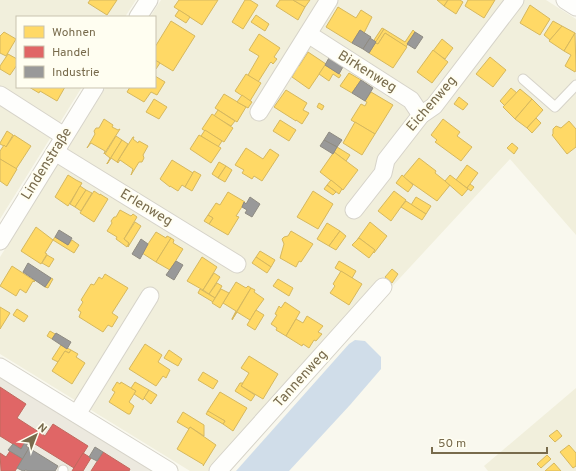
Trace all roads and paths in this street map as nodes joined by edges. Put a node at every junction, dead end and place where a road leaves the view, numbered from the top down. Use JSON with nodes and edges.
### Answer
{"nodes":[{"id":1,"x":149,"y":0,"type":"edge"},
{"id":2,"x":329,"y":0,"type":"edge"},
{"id":3,"x":515,"y":0,"type":"edge"},
{"id":4,"x":565,"y":0,"type":"edge"},
{"id":5,"x":576,"y":7,"type":"edge"},
{"id":6,"x":139,"y":16,"type":"edge"},
{"id":7,"x":308,"y":34,"type":"junction"},
{"id":8,"x":523,"y":79,"type":"dead end"},
{"id":9,"x":576,"y":85,"type":"edge"},
{"id":10,"x":94,"y":88,"type":"edge"},
{"id":11,"x":0,"y":96,"type":"edge"},
{"id":12,"x":259,"y":112,"type":"dead end"},
{"id":13,"x":421,"y":115,"type":"junction"},
{"id":14,"x":64,"y":136,"type":"junction"},
{"id":15,"x":55,"y":152,"type":"junction"},
{"id":16,"x":354,"y":210,"type":"dead end"},
{"id":17,"x":0,"y":241,"type":"edge"},
{"id":18,"x":237,"y":264,"type":"dead end"},
{"id":19,"x":383,"y":287,"type":"dead end"},
{"id":20,"x":150,"y":296,"type":"dead end"},
{"id":21,"x":0,"y":367,"type":"edge"},
{"id":22,"x":77,"y":414,"type":"junction"},
{"id":23,"x":169,"y":471,"type":"edge"},
{"id":24,"x":218,"y":471,"type":"edge"}],
"edges":[{"from":1,"to":6,"type":"street"},
{"from":2,"to":7,"type":"street"},
{"from":3,"to":13,"type":"street","name":"Eichenweg"},
{"from":4,"to":5,"type":"street"},
{"from":7,"to":12,"type":"street"},
{"from":7,"to":13,"type":"street","name":"Birkenweg"},
{"from":8,"to":9,"type":"lane"},
{"from":10,"to":14,"type":"street","name":"Lindenstraße"},
{"from":11,"to":14,"type":"street"},
{"from":13,"to":16,"type":"street","name":"Eichenweg"},
{"from":14,"to":15,"type":"street","name":"Lindenstraße"},
{"from":15,"to":17,"type":"street","name":"Lindenstraße"},
{"from":15,"to":18,"type":"street","name":"Erlenweg"},
{"from":19,"to":24,"type":"street","name":"Tannenweg"},
{"from":20,"to":22,"type":"street"},
{"from":21,"to":22,"type":"street"},
{"from":22,"to":23,"type":"street"}]}
